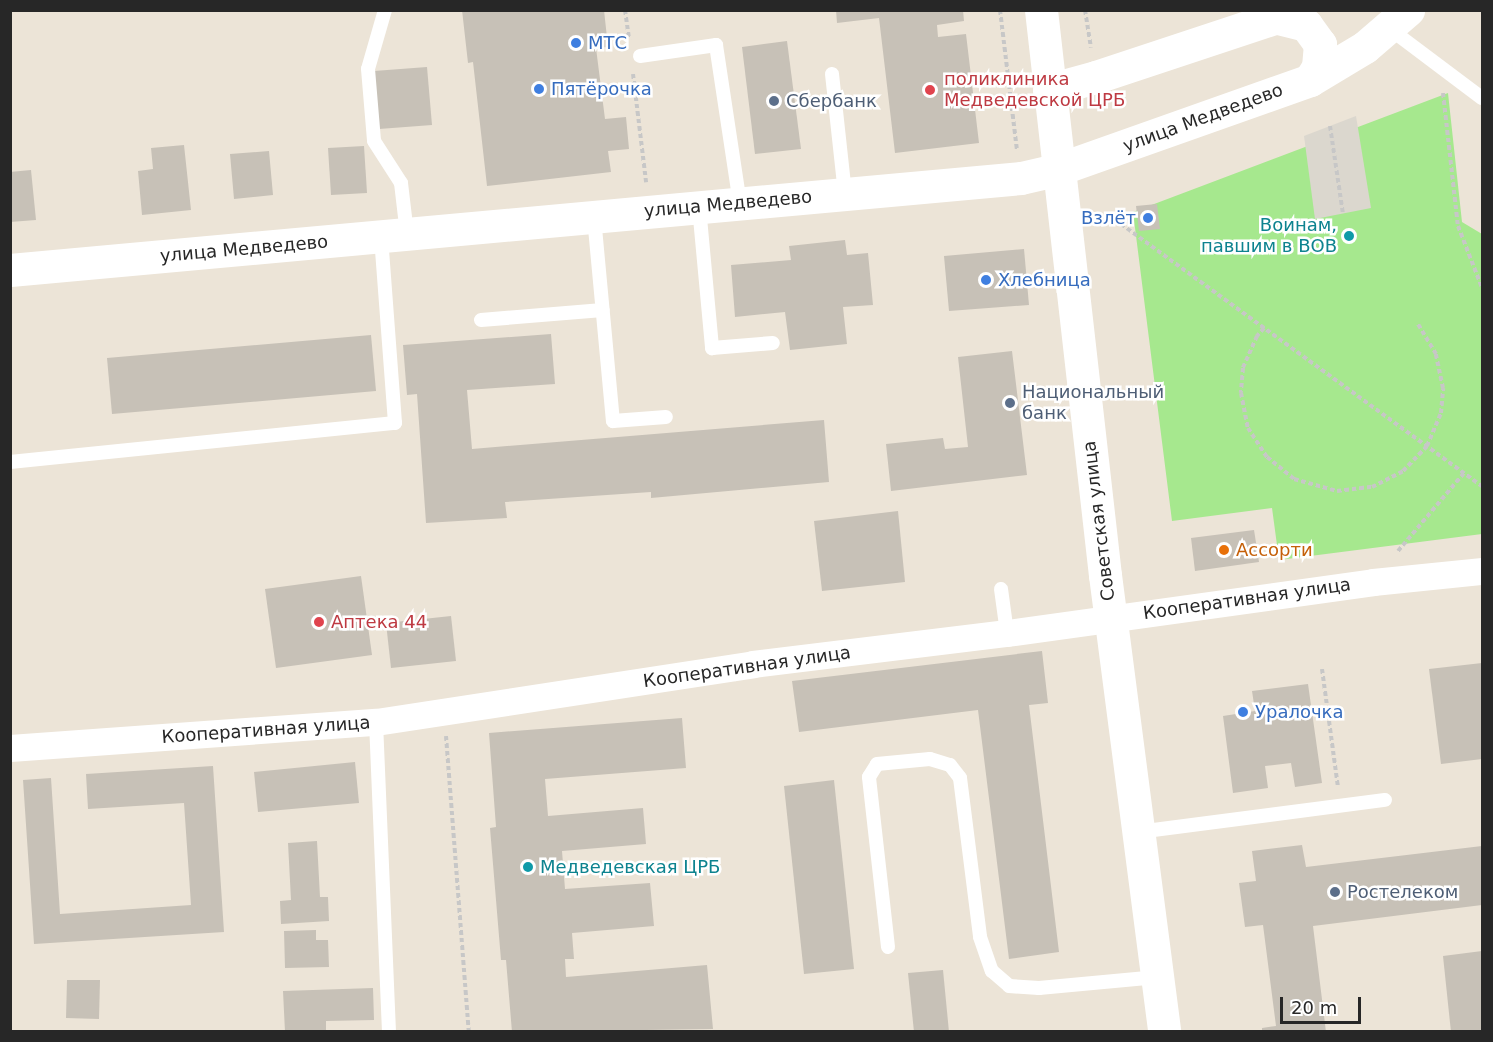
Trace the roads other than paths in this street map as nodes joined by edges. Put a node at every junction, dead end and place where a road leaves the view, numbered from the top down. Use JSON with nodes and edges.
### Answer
{"nodes":[{"id":1,"x":386,"y":10,"type":"edge"},
{"id":2,"x":1041,"y":10,"type":"edge"},
{"id":3,"x":1288,"y":14,"type":"edge"},
{"id":4,"x":1399,"y":20,"type":"edge"},
{"id":5,"x":635,"y":51,"type":"road end"},
{"id":6,"x":832,"y":74,"type":"dead end"},
{"id":7,"x":1310,"y":80,"type":"junction"},
{"id":8,"x":1049,"y":90,"type":"junction"},
{"id":9,"x":1482,"y":98,"type":"edge"},
{"id":10,"x":1059,"y":169,"type":"junction"},
{"id":11,"x":845,"y":194,"type":"junction"},
{"id":12,"x":740,"y":204,"type":"junction"},
{"id":13,"x":699,"y":207,"type":"junction"},
{"id":14,"x":594,"y":217,"type":"junction"},
{"id":15,"x":394,"y":235,"type":"junction"},
{"id":16,"x":10,"y":270,"type":"edge"},
{"id":17,"x":603,"y":310,"type":"junction"},
{"id":18,"x":481,"y":320,"type":"dead end"},
{"id":19,"x":773,"y":343,"type":"dead end"},
{"id":20,"x":666,"y":417,"type":"dead end"},
{"id":21,"x":10,"y":462,"type":"edge"},
{"id":22,"x":1482,"y":571,"type":"edge"},
{"id":23,"x":1001,"y":590,"type":"dead end"},
{"id":24,"x":1110,"y":618,"type":"junction"},
{"id":25,"x":1007,"y":633,"type":"junction"},
{"id":26,"x":376,"y":722,"type":"junction"},
{"id":27,"x":10,"y":748,"type":"edge"},
{"id":28,"x":1384,"y":800,"type":"dead end"},
{"id":29,"x":1138,"y":832,"type":"junction"},
{"id":30,"x":888,"y":947,"type":"dead end"},
{"id":31,"x":1157,"y":977,"type":"junction"},
{"id":32,"x":389,"y":1032,"type":"edge"},
{"id":33,"x":1164,"y":1032,"type":"edge"}],
"edges":[{"from":1,"to":15,"type":"lane"},
{"from":2,"to":8,"type":"street","name":"Советская улица"},
{"from":3,"to":7,"type":"street"},
{"from":3,"to":8,"type":"street"},
{"from":4,"to":7,"type":"street","name":"улица Медведево"},
{"from":4,"to":9,"type":"lane"},
{"from":5,"to":12,"type":"lane"},
{"from":6,"to":11,"type":"lane"},
{"from":7,"to":10,"type":"street","name":"улица Медведево"},
{"from":8,"to":10,"type":"street","name":"Советская улица"},
{"from":10,"to":11,"type":"street","name":"улица Медведево"},
{"from":10,"to":24,"type":"street","name":"Советская улица"},
{"from":11,"to":12,"type":"street","name":"улица Медведево"},
{"from":12,"to":13,"type":"street","name":"улица Медведево"},
{"from":13,"to":14,"type":"street","name":"улица Медведево"},
{"from":13,"to":19,"type":"lane"},
{"from":14,"to":15,"type":"street","name":"улица Медведево"},
{"from":14,"to":17,"type":"lane"},
{"from":15,"to":16,"type":"street","name":"улица Медведево"},
{"from":15,"to":21,"type":"lane"},
{"from":17,"to":18,"type":"lane"},
{"from":17,"to":20,"type":"lane"},
{"from":22,"to":24,"type":"street","name":"Кооперативная улица"},
{"from":23,"to":25,"type":"lane"},
{"from":24,"to":25,"type":"street","name":"Кооперативная улица"},
{"from":24,"to":29,"type":"street","name":"Советская улица"},
{"from":25,"to":26,"type":"street","name":"Кооперативная улица"},
{"from":26,"to":27,"type":"street","name":"Кооперативная улица"},
{"from":26,"to":32,"type":"lane"},
{"from":28,"to":29,"type":"lane"},
{"from":29,"to":31,"type":"street","name":"Советская улица"},
{"from":30,"to":31,"type":"lane"},
{"from":31,"to":33,"type":"street","name":"Советская улица"}]}
